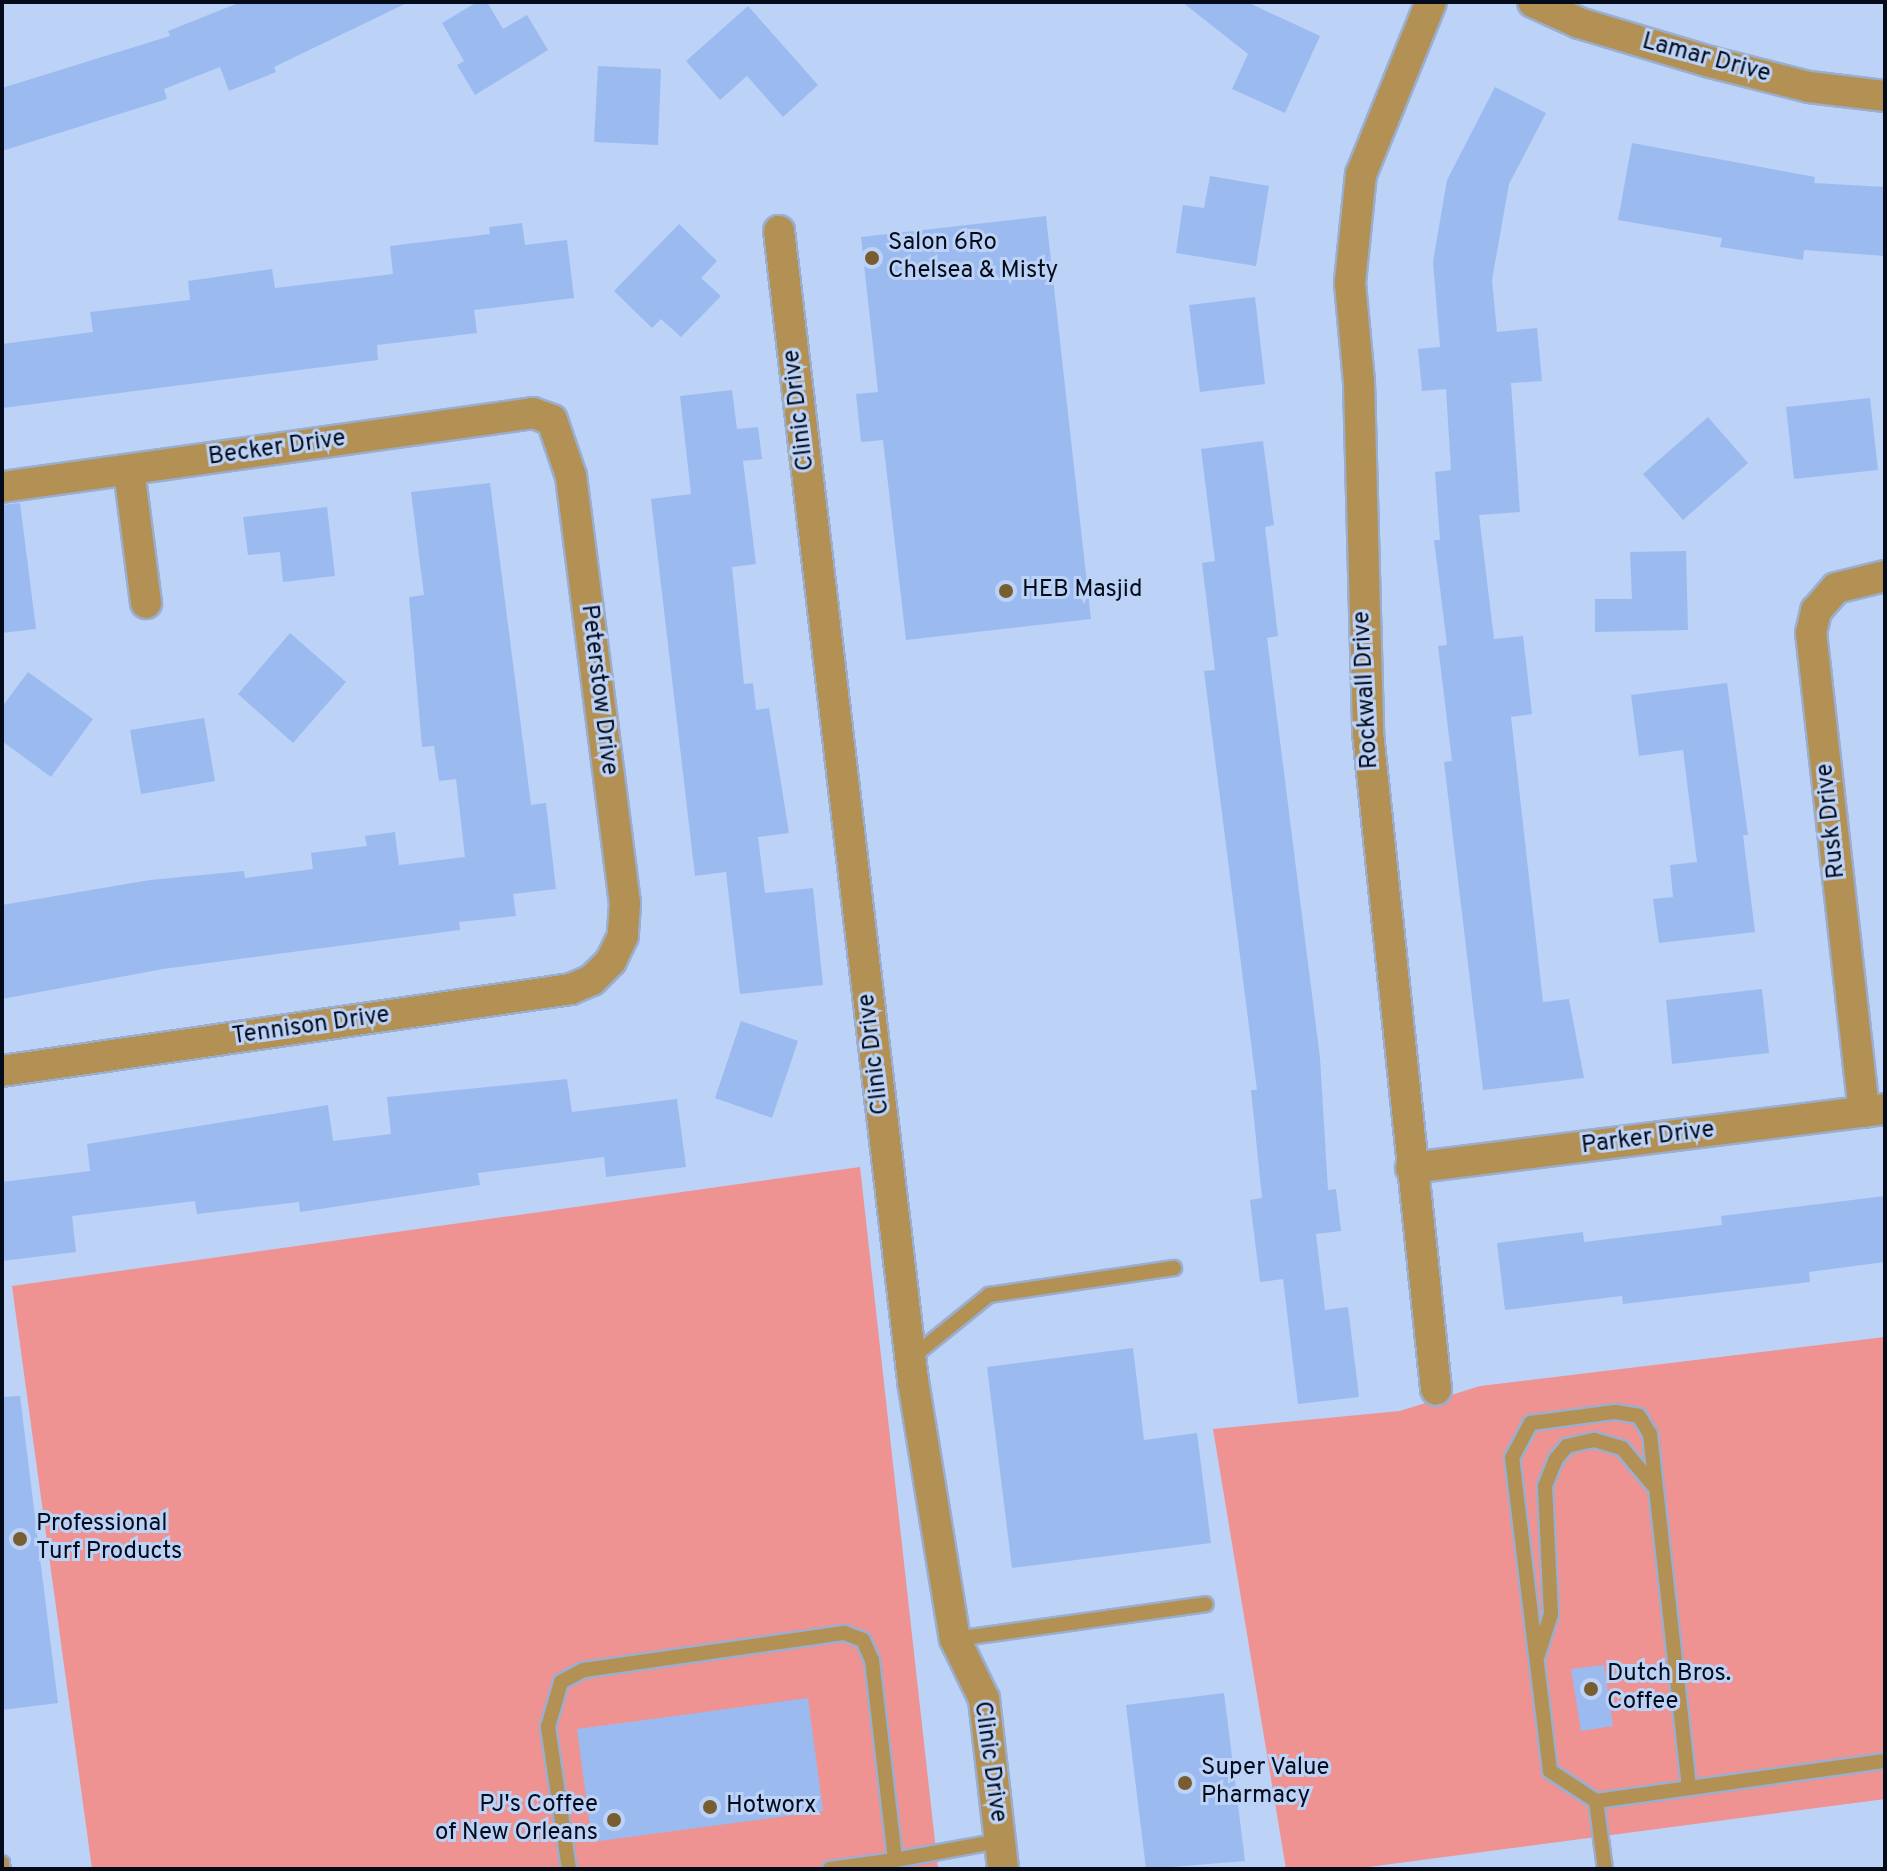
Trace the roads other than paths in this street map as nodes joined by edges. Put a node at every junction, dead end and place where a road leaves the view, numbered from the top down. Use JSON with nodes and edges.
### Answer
{"nodes":[{"id":1,"x":1431,"y":2,"type":"edge"},
{"id":2,"x":1533,"y":2,"type":"edge"},
{"id":3,"x":1885,"y":96,"type":"edge"},
{"id":4,"x":779,"y":231,"type":"dead end"},
{"id":5,"x":552,"y":420,"type":"joint"},
{"id":6,"x":129,"y":470,"type":"junction"},
{"id":7,"x":2,"y":487,"type":"edge"},
{"id":8,"x":1885,"y":576,"type":"edge"},
{"id":9,"x":146,"y":603,"type":"dead end"},
{"id":10,"x":611,"y":961,"type":"joint"},
{"id":11,"x":2,"y":1071,"type":"edge"},
{"id":12,"x":1875,"y":1111,"type":"edge"},
{"id":13,"x":1411,"y":1168,"type":"junction"},
{"id":14,"x":1174,"y":1268,"type":"dead end"},
{"id":15,"x":910,"y":1359,"type":"junction"},
{"id":16,"x":1436,"y":1389,"type":"dead end"},
{"id":17,"x":1653,"y":1486,"type":"junction"},
{"id":18,"x":1206,"y":1604,"type":"dead end"},
{"id":19,"x":955,"y":1639,"type":"junction"},
{"id":20,"x":1536,"y":1660,"type":"junction"},
{"id":21,"x":1885,"y":1761,"type":"edge"},
{"id":22,"x":1689,"y":1788,"type":"junction"},
{"id":23,"x":1596,"y":1801,"type":"junction"},
{"id":24,"x":1002,"y":1855,"type":"edge"},
{"id":25,"x":895,"y":1860,"type":"junction"},
{"id":26,"x":569,"y":1869,"type":"edge"},
{"id":27,"x":830,"y":1869,"type":"edge"},
{"id":28,"x":1605,"y":1869,"type":"edge"}],
"edges":[{"from":1,"to":13,"type":"street","name":"Rockwall Drive"},
{"from":2,"to":3,"type":"street","name":"Lamar Drive"},
{"from":4,"to":15,"type":"street","name":"Clinic Drive"},
{"from":5,"to":6,"type":"street","name":"Becker Drive"},
{"from":5,"to":10,"type":"street","name":"Peterstow Drive"},
{"from":6,"to":7,"type":"street","name":"Becker Drive"},
{"from":6,"to":9,"type":"street"},
{"from":8,"to":12,"type":"street","name":"Rusk Drive"},
{"from":10,"to":11,"type":"street","name":"Tennison Drive"},
{"from":12,"to":13,"type":"street","name":"Parker Drive"},
{"from":13,"to":16,"type":"street","name":"Rockwall Drive"},
{"from":14,"to":15,"type":"lane"},
{"from":15,"to":19,"type":"street","name":"Clinic Drive"},
{"from":17,"to":20,"type":"lane"},
{"from":17,"to":20,"type":"lane"},
{"from":17,"to":22,"type":"lane"},
{"from":18,"to":19,"type":"lane"},
{"from":19,"to":24,"type":"street","name":"Clinic Drive"},
{"from":20,"to":23,"type":"lane"},
{"from":21,"to":22,"type":"lane"},
{"from":22,"to":23,"type":"lane"},
{"from":23,"to":28,"type":"lane"},
{"from":24,"to":25,"type":"lane"},
{"from":25,"to":26,"type":"lane"},
{"from":25,"to":27,"type":"lane"}]}
